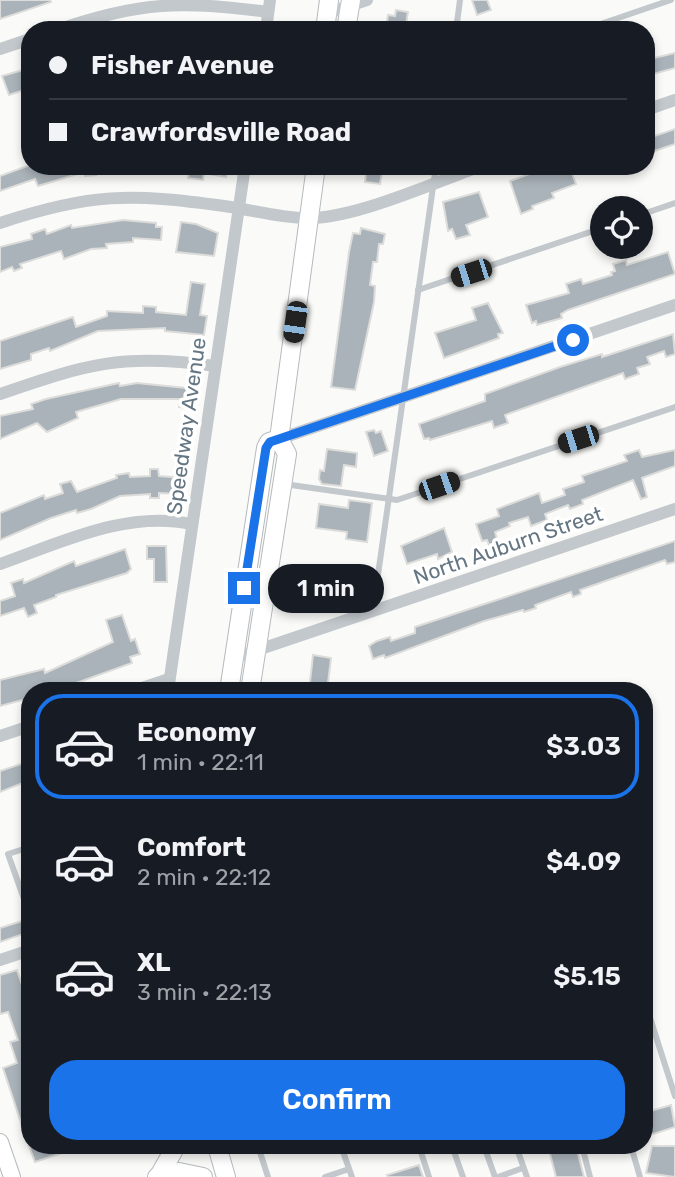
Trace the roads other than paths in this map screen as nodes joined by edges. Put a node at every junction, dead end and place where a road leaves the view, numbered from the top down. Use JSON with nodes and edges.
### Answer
{"nodes":[{"id":1,"x":460,"y":0,"type":"edge"},
{"id":2,"x":671,"y":0,"type":"edge"},
{"id":3,"x":356,"y":2,"type":"edge"},
{"id":4,"x":269,"y":6,"type":"edge"},
{"id":5,"x":327,"y":14,"type":"edge"},
{"id":6,"x":85,"y":21,"type":"edge"},
{"id":7,"x":349,"y":21,"type":"edge"},
{"id":8,"x":457,"y":21,"type":"edge"},
{"id":9,"x":609,"y":21,"type":"edge"},
{"id":10,"x":21,"y":42,"type":"edge"},
{"id":11,"x":0,"y":49,"type":"edge"},
{"id":12,"x":675,"y":100,"type":"edge"},
{"id":13,"x":655,"y":107,"type":"edge"},
{"id":14,"x":244,"y":175,"type":"edge"},
{"id":15,"x":315,"y":175,"type":"edge"},
{"id":16,"x":434,"y":175,"type":"edge"},
{"id":17,"x":456,"y":175,"type":"edge"},
{"id":18,"x":433,"y":183,"type":"junction"},
{"id":19,"x":675,"y":203,"type":"edge"},
{"id":20,"x":239,"y":208,"type":"junction"},
{"id":21,"x":653,"y":211,"type":"edge"},
{"id":22,"x":309,"y":218,"type":"junction"},
{"id":23,"x":0,"y":223,"type":"edge"},
{"id":24,"x":590,"y":232,"type":"edge"},
{"id":25,"x":418,"y":290,"type":"junction"},
{"id":26,"x":675,"y":305,"type":"edge"},
{"id":27,"x":215,"y":366,"type":"junction"},
{"id":28,"x":0,"y":394,"type":"edge"},
{"id":29,"x":403,"y":398,"type":"junction"},
{"id":30,"x":675,"y":407,"type":"edge"},
{"id":31,"x":279,"y":439,"type":"junction"},
{"id":32,"x":282,"y":484,"type":"junction"},
{"id":33,"x":389,"y":500,"type":"junction"},
{"id":34,"x":675,"y":509,"type":"edge"},
{"id":35,"x":191,"y":524,"type":"junction"},
{"id":36,"x":0,"y":564,"type":"edge"},
{"id":37,"x":373,"y":610,"type":"junction"},
{"id":38,"x":257,"y":650,"type":"junction"},
{"id":39,"x":234,"y":658,"type":"junction"},
{"id":40,"x":169,"y":682,"type":"edge"},
{"id":41,"x":230,"y":682,"type":"edge"},
{"id":42,"x":252,"y":682,"type":"edge"},
{"id":43,"x":21,"y":729,"type":"edge"},
{"id":44,"x":0,"y":736,"type":"edge"},
{"id":45,"x":21,"y":849,"type":"edge"},
{"id":46,"x":21,"y":891,"type":"edge"},
{"id":47,"x":21,"y":953,"type":"edge"},
{"id":48,"x":0,"y":960,"type":"edge"},
{"id":49,"x":653,"y":1027,"type":"edge"},
{"id":50,"x":675,"y":1096,"type":"edge"},
{"id":51,"x":0,"y":1143,"type":"edge"},
{"id":52,"x":171,"y":1154,"type":"edge"},
{"id":53,"x":219,"y":1154,"type":"edge"},
{"id":54,"x":261,"y":1154,"type":"edge"},
{"id":55,"x":344,"y":1154,"type":"edge"},
{"id":56,"x":422,"y":1154,"type":"edge"},
{"id":57,"x":455,"y":1154,"type":"edge"},
{"id":58,"x":487,"y":1154,"type":"edge"},
{"id":59,"x":519,"y":1154,"type":"edge"},
{"id":60,"x":584,"y":1154,"type":"edge"},
{"id":61,"x":633,"y":1154,"type":"edge"},
{"id":62,"x":349,"y":1168,"type":"junction"},
{"id":63,"x":523,"y":1168,"type":"junction"},
{"id":64,"x":7,"y":1171,"type":"edge"},
{"id":65,"x":158,"y":1177,"type":"edge"},
{"id":66,"x":203,"y":1177,"type":"edge"},
{"id":67,"x":226,"y":1177,"type":"edge"},
{"id":68,"x":268,"y":1177,"type":"edge"},
{"id":69,"x":325,"y":1177,"type":"edge"},
{"id":70,"x":352,"y":1177,"type":"edge"},
{"id":71,"x":429,"y":1177,"type":"edge"},
{"id":72,"x":463,"y":1177,"type":"edge"},
{"id":73,"x":497,"y":1177,"type":"edge"},
{"id":74,"x":527,"y":1177,"type":"edge"},
{"id":75,"x":590,"y":1177,"type":"edge"},
{"id":76,"x":640,"y":1177,"type":"edge"}],
"edges":[{"from":1,"to":8,"type":"lane"},
{"from":2,"to":9,"type":"lane"},
{"from":3,"to":5,"type":"street"},
{"from":3,"to":7,"type":"main road"},
{"from":4,"to":6,"type":"street"},
{"from":10,"to":11,"type":"street"},
{"from":12,"to":13,"type":"street"},
{"from":14,"to":20,"type":"street","name":"Speedway Avenue"},
{"from":15,"to":22,"type":"main road"},
{"from":16,"to":18,"type":"lane"},
{"from":17,"to":18,"type":"street"},
{"from":18,"to":22,"type":"street"},
{"from":18,"to":25,"type":"lane"},
{"from":19,"to":21,"type":"lane"},
{"from":20,"to":22,"type":"street"},
{"from":20,"to":23,"type":"street"},
{"from":20,"to":27,"type":"street","name":"Speedway Avenue"},
{"from":22,"to":31,"type":"main road"},
{"from":24,"to":25,"type":"lane"},
{"from":25,"to":29,"type":"lane"},
{"from":26,"to":29,"type":"street"},
{"from":27,"to":28,"type":"street"},
{"from":27,"to":35,"type":"street","name":"Speedway Avenue"},
{"from":29,"to":31,"type":"street"},
{"from":29,"to":33,"type":"lane"},
{"from":30,"to":33,"type":"lane"},
{"from":31,"to":32,"type":"main road"},
{"from":31,"to":39,"type":"main road"},
{"from":32,"to":33,"type":"lane"},
{"from":32,"to":38,"type":"main road"},
{"from":33,"to":37,"type":"lane"},
{"from":34,"to":37,"type":"street","name":"North Auburn Street"},
{"from":35,"to":36,"type":"street"},
{"from":35,"to":40,"type":"street","name":"Speedway Avenue"},
{"from":37,"to":38,"type":"street","name":"North Auburn Street"},
{"from":38,"to":39,"type":"street","name":"North Auburn Street"},
{"from":38,"to":42,"type":"main road"},
{"from":39,"to":41,"type":"main road"},
{"from":43,"to":44,"type":"street"},
{"from":45,"to":46,"type":"lane"},
{"from":47,"to":48,"type":"street"},
{"from":49,"to":50,"type":"lane"},
{"from":51,"to":64,"type":"street"},
{"from":52,"to":65,"type":"main road"},
{"from":53,"to":67,"type":"main road"},
{"from":54,"to":68,"type":"lane"},
{"from":55,"to":62,"type":"lane"},
{"from":56,"to":71,"type":"lane"},
{"from":57,"to":72,"type":"lane"},
{"from":58,"to":73,"type":"lane"},
{"from":59,"to":63,"type":"lane"},
{"from":60,"to":75,"type":"lane"},
{"from":61,"to":76,"type":"lane"},
{"from":62,"to":69,"type":"lane"},
{"from":62,"to":70,"type":"lane"},
{"from":63,"to":73,"type":"lane"},
{"from":63,"to":74,"type":"lane"},
{"from":65,"to":66,"type":"main road"}]}
